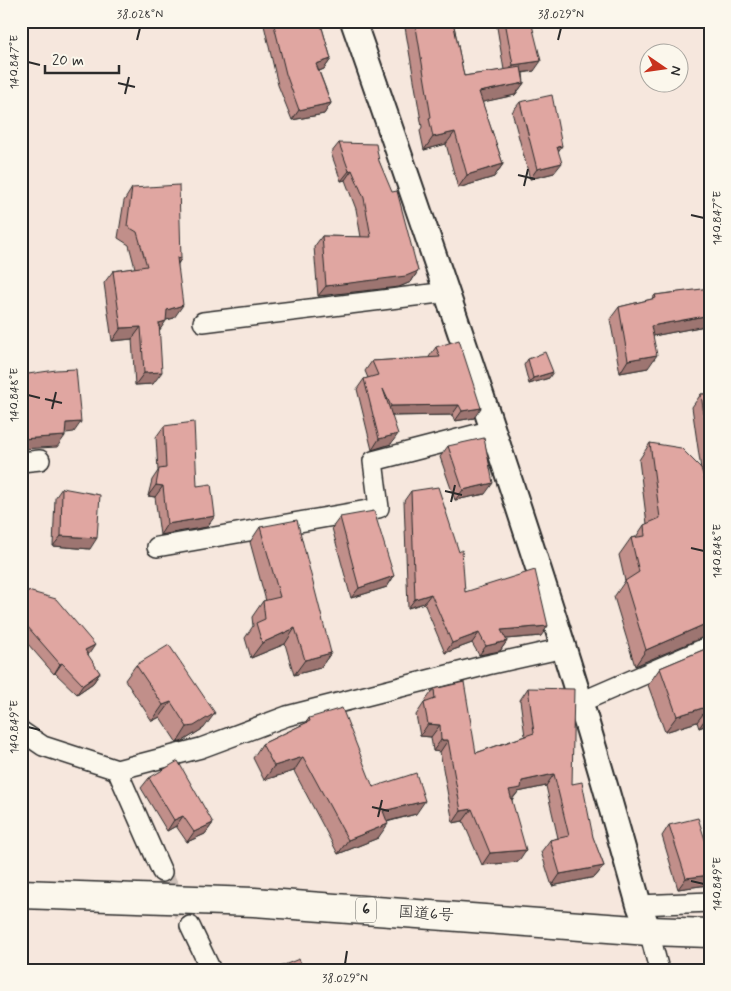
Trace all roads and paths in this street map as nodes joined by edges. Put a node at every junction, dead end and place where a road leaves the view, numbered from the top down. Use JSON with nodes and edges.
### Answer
{"nodes":[{"id":1,"x":352,"y":21,"type":"edge"},
{"id":2,"x":447,"y":292,"type":"junction"},
{"id":3,"x":203,"y":322,"type":"dead end"},
{"id":4,"x":493,"y":430,"type":"junction"},
{"id":5,"x":157,"y":547,"type":"dead end"},
{"id":6,"x":710,"y":646,"type":"edge"},
{"id":7,"x":564,"y":648,"type":"junction"},
{"id":8,"x":580,"y":702,"type":"junction"},
{"id":9,"x":21,"y":731,"type":"edge"},
{"id":10,"x":118,"y":770,"type":"junction"},
{"id":11,"x":162,"y":872,"type":"tunnel mouth"},
{"id":12,"x":21,"y":894,"type":"edge"},
{"id":13,"x":710,"y":902,"type":"edge"},
{"id":14,"x":639,"y":905,"type":"junction"},
{"id":15,"x":190,"y":926,"type":"tunnel mouth"},
{"id":16,"x":649,"y":931,"type":"junction"},
{"id":17,"x":710,"y":933,"type":"edge"},
{"id":18,"x":211,"y":970,"type":"edge"},
{"id":19,"x":659,"y":970,"type":"edge"}],
"edges":[{"from":1,"to":2,"type":"street"},
{"from":2,"to":3,"type":"street"},
{"from":2,"to":4,"type":"street"},
{"from":4,"to":5,"type":"street"},
{"from":4,"to":7,"type":"street"},
{"from":6,"to":8,"type":"street"},
{"from":7,"to":8,"type":"street"},
{"from":7,"to":10,"type":"street"},
{"from":8,"to":14,"type":"street"},
{"from":9,"to":10,"type":"street"},
{"from":10,"to":11,"type":"street"},
{"from":12,"to":16,"type":"highway","name":"国道6号","number":"6"},
{"from":13,"to":14,"type":"street"},
{"from":14,"to":16,"type":"street"},
{"from":15,"to":18,"type":"street"},
{"from":16,"to":17,"type":"highway","name":"国道6号","number":"6"},
{"from":16,"to":19,"type":"street"}]}
